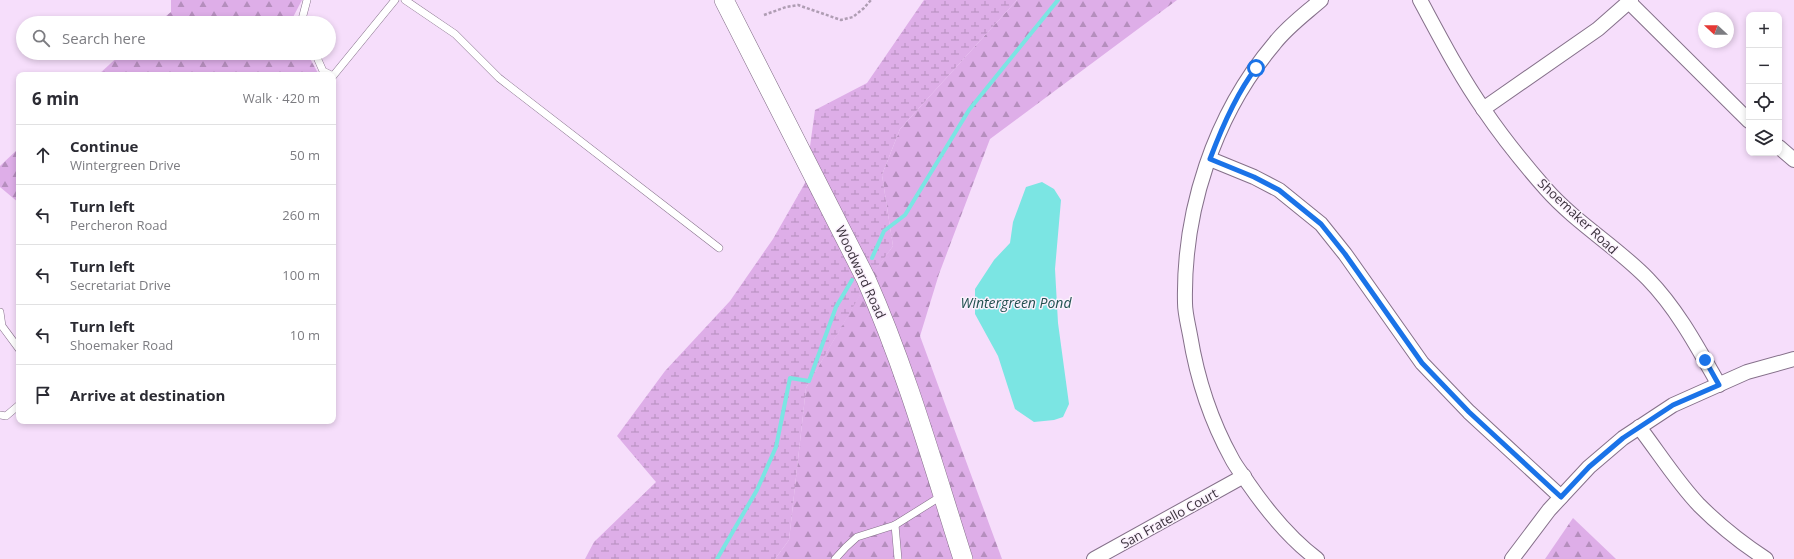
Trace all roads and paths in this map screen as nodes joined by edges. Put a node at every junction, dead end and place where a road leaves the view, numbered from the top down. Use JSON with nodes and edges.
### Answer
{"nodes":[{"id":1,"x":307,"y":0,"type":"edge"},
{"id":2,"x":395,"y":0,"type":"edge"},
{"id":3,"x":405,"y":0,"type":"edge"},
{"id":4,"x":724,"y":0,"type":"edge"},
{"id":5,"x":871,"y":0,"type":"edge"},
{"id":6,"x":1321,"y":0,"type":"edge"},
{"id":7,"x":1420,"y":0,"type":"edge"},
{"id":8,"x":1630,"y":1,"type":"edge"},
{"id":9,"x":764,"y":15,"type":"dead end"},
{"id":10,"x":303,"y":16,"type":"edge"},
{"id":11,"x":318,"y":60,"type":"edge"},
{"id":12,"x":325,"y":72,"type":"edge"},
{"id":13,"x":335,"y":72,"type":"edge"},
{"id":14,"x":1483,"y":110,"type":"junction"},
{"id":15,"x":1748,"y":120,"type":"edge"},
{"id":16,"x":1782,"y":150,"type":"edge"},
{"id":17,"x":1210,"y":159,"type":"junction"},
{"id":18,"x":1794,"y":160,"type":"edge"},
{"id":19,"x":719,"y":248,"type":"dead end"},
{"id":20,"x":0,"y":312,"type":"edge"},
{"id":21,"x":1,"y":327,"type":"edge"},
{"id":22,"x":16,"y":345,"type":"edge"},
{"id":23,"x":1794,"y":359,"type":"edge"},
{"id":24,"x":1719,"y":385,"type":"junction"},
{"id":25,"x":16,"y":408,"type":"edge"},
{"id":26,"x":0,"y":415,"type":"edge"},
{"id":27,"x":1640,"y":427,"type":"junction"},
{"id":28,"x":1244,"y":476,"type":"junction"},
{"id":29,"x":943,"y":494,"type":"junction"},
{"id":30,"x":1561,"y":497,"type":"junction"},
{"id":31,"x":895,"y":525,"type":"junction"},
{"id":32,"x":836,"y":559,"type":"edge"},
{"id":33,"x":898,"y":559,"type":"edge"},
{"id":34,"x":963,"y":559,"type":"edge"},
{"id":35,"x":1094,"y":559,"type":"edge"},
{"id":36,"x":1316,"y":559,"type":"edge"},
{"id":37,"x":1512,"y":559,"type":"edge"},
{"id":38,"x":1766,"y":559,"type":"edge"}],
"edges":[{"from":1,"to":10,"type":"lane"},
{"from":2,"to":13,"type":"lane"},
{"from":3,"to":19,"type":"lane"},
{"from":4,"to":29,"type":"street","name":"Woodward Road"},
{"from":5,"to":9,"type":"path"},
{"from":6,"to":17,"type":"street"},
{"from":7,"to":14,"type":"street","name":"Shoemaker Road"},
{"from":8,"to":14,"type":"street"},
{"from":8,"to":15,"type":"street"},
{"from":11,"to":12,"type":"lane"},
{"from":14,"to":24,"type":"street","name":"Shoemaker Road"},
{"from":16,"to":18,"type":"street"},
{"from":17,"to":28,"type":"street"},
{"from":17,"to":30,"type":"street"},
{"from":20,"to":21,"type":"lane"},
{"from":21,"to":22,"type":"lane"},
{"from":23,"to":24,"type":"street"},
{"from":24,"to":27,"type":"street"},
{"from":25,"to":26,"type":"lane"},
{"from":27,"to":30,"type":"street"},
{"from":27,"to":38,"type":"street"},
{"from":28,"to":35,"type":"street","name":"San Fratello Court"},
{"from":28,"to":36,"type":"street"},
{"from":29,"to":31,"type":"lane"},
{"from":29,"to":34,"type":"street","name":"Woodward Road"},
{"from":30,"to":37,"type":"street"},
{"from":31,"to":32,"type":"lane"},
{"from":31,"to":33,"type":"lane"}]}
